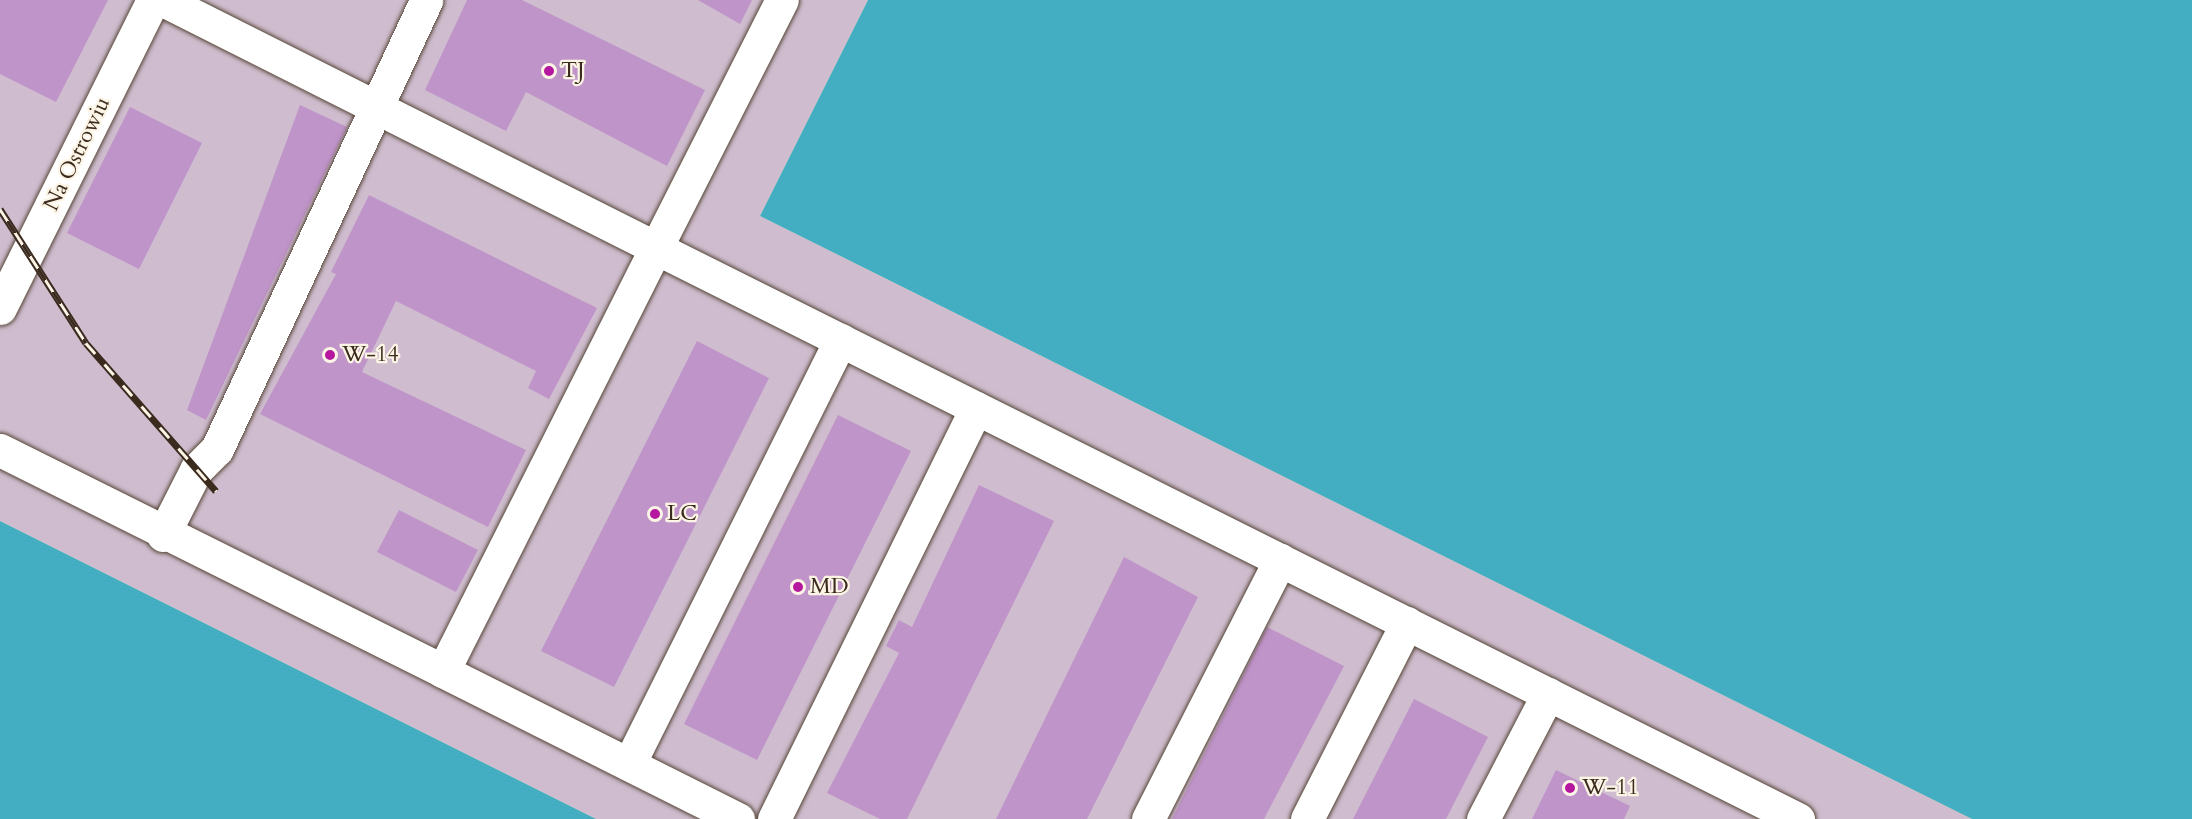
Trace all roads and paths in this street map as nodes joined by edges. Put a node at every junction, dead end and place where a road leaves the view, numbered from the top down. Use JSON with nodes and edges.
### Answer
{"nodes":[{"id":1,"x":153,"y":0,"type":"edge"},
{"id":2,"x":164,"y":0,"type":"edge"},
{"id":3,"x":426,"y":0,"type":"edge"},
{"id":4,"x":782,"y":0,"type":"edge"},
{"id":5,"x":375,"y":106,"type":"junction"},
{"id":6,"x":656,"y":248,"type":"junction"},
{"id":7,"x":0,"y":308,"type":"edge"},
{"id":8,"x":840,"y":340,"type":"junction"},
{"id":9,"x":976,"y":408,"type":"junction"},
{"id":10,"x":0,"y":450,"type":"edge"},
{"id":11,"x":163,"y":535,"type":"junction"},
{"id":12,"x":1280,"y":560,"type":"junction"},
{"id":13,"x":1407,"y":623,"type":"junction"},
{"id":14,"x":443,"y":671,"type":"junction"},
{"id":15,"x":1548,"y":694,"type":"junction"},
{"id":16,"x":629,"y":764,"type":"junction"},
{"id":17,"x":738,"y":819,"type":"edge"},
{"id":18,"x":774,"y":819,"type":"edge"},
{"id":19,"x":1148,"y":819,"type":"edge"},
{"id":20,"x":1307,"y":819,"type":"edge"},
{"id":21,"x":1483,"y":819,"type":"edge"},
{"id":22,"x":1798,"y":819,"type":"edge"}],
"edges":[{"from":1,"to":7,"type":"lane","name":"Na Ostrowiu"},
{"from":2,"to":5,"type":"lane"},
{"from":3,"to":5,"type":"lane"},
{"from":4,"to":6,"type":"lane"},
{"from":5,"to":6,"type":"lane"},
{"from":5,"to":11,"type":"lane"},
{"from":6,"to":8,"type":"lane"},
{"from":6,"to":14,"type":"lane"},
{"from":8,"to":9,"type":"lane"},
{"from":8,"to":16,"type":"lane"},
{"from":9,"to":12,"type":"lane"},
{"from":9,"to":18,"type":"lane"},
{"from":10,"to":11,"type":"lane"},
{"from":11,"to":14,"type":"lane"},
{"from":12,"to":13,"type":"lane"},
{"from":12,"to":19,"type":"lane"},
{"from":13,"to":15,"type":"lane"},
{"from":13,"to":20,"type":"lane"},
{"from":14,"to":16,"type":"lane"},
{"from":15,"to":21,"type":"lane"},
{"from":15,"to":22,"type":"lane"},
{"from":16,"to":17,"type":"lane"}]}
